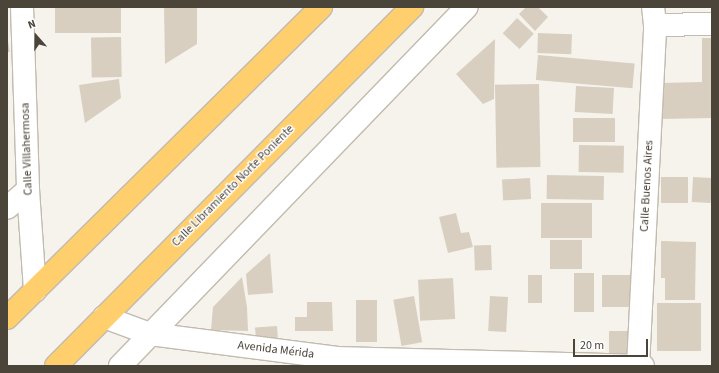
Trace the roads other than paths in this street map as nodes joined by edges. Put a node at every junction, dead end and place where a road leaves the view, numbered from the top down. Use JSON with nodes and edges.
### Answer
{"nodes":[{"id":1,"x":22,"y":7,"type":"edge"},
{"id":2,"x":321,"y":7,"type":"edge"},
{"id":3,"x":412,"y":7,"type":"edge"},
{"id":4,"x":467,"y":7,"type":"edge"},
{"id":5,"x":654,"y":16,"type":"edge"},
{"id":6,"x":712,"y":24,"type":"edge"},
{"id":7,"x":28,"y":190,"type":"junction"},
{"id":8,"x":7,"y":208,"type":"edge"},
{"id":9,"x":35,"y":291,"type":"junction"},
{"id":10,"x":104,"y":317,"type":"junction"},
{"id":11,"x":7,"y":318,"type":"edge"},
{"id":12,"x":150,"y":334,"type":"junction"},
{"id":13,"x":56,"y":366,"type":"edge"},
{"id":14,"x":120,"y":366,"type":"edge"},
{"id":15,"x":638,"y":366,"type":"edge"},
{"id":16,"x":643,"y":366,"type":"edge"}],
"edges":[{"from":1,"to":7,"type":"street","name":"Calle Villahermosa"},
{"from":2,"to":9,"type":"highway"},
{"from":3,"to":10,"type":"highway","name":"Calle Libramiento Norte Poniente"},
{"from":4,"to":12,"type":"street"},
{"from":5,"to":6,"type":"street"},
{"from":5,"to":15,"type":"street","name":"Calle Buenos Aires"},
{"from":7,"to":8,"type":"street"},
{"from":7,"to":9,"type":"street","name":"Calle Villahermosa"},
{"from":9,"to":11,"type":"highway"},
{"from":10,"to":12,"type":"street","name":"Avenida Mérida"},
{"from":10,"to":13,"type":"highway","name":"Calle Libramiento Norte Poniente"},
{"from":12,"to":14,"type":"street"},
{"from":12,"to":15,"type":"street","name":"Avenida Mérida"},
{"from":15,"to":16,"type":"street","name":"Avenida Mérida"}]}
